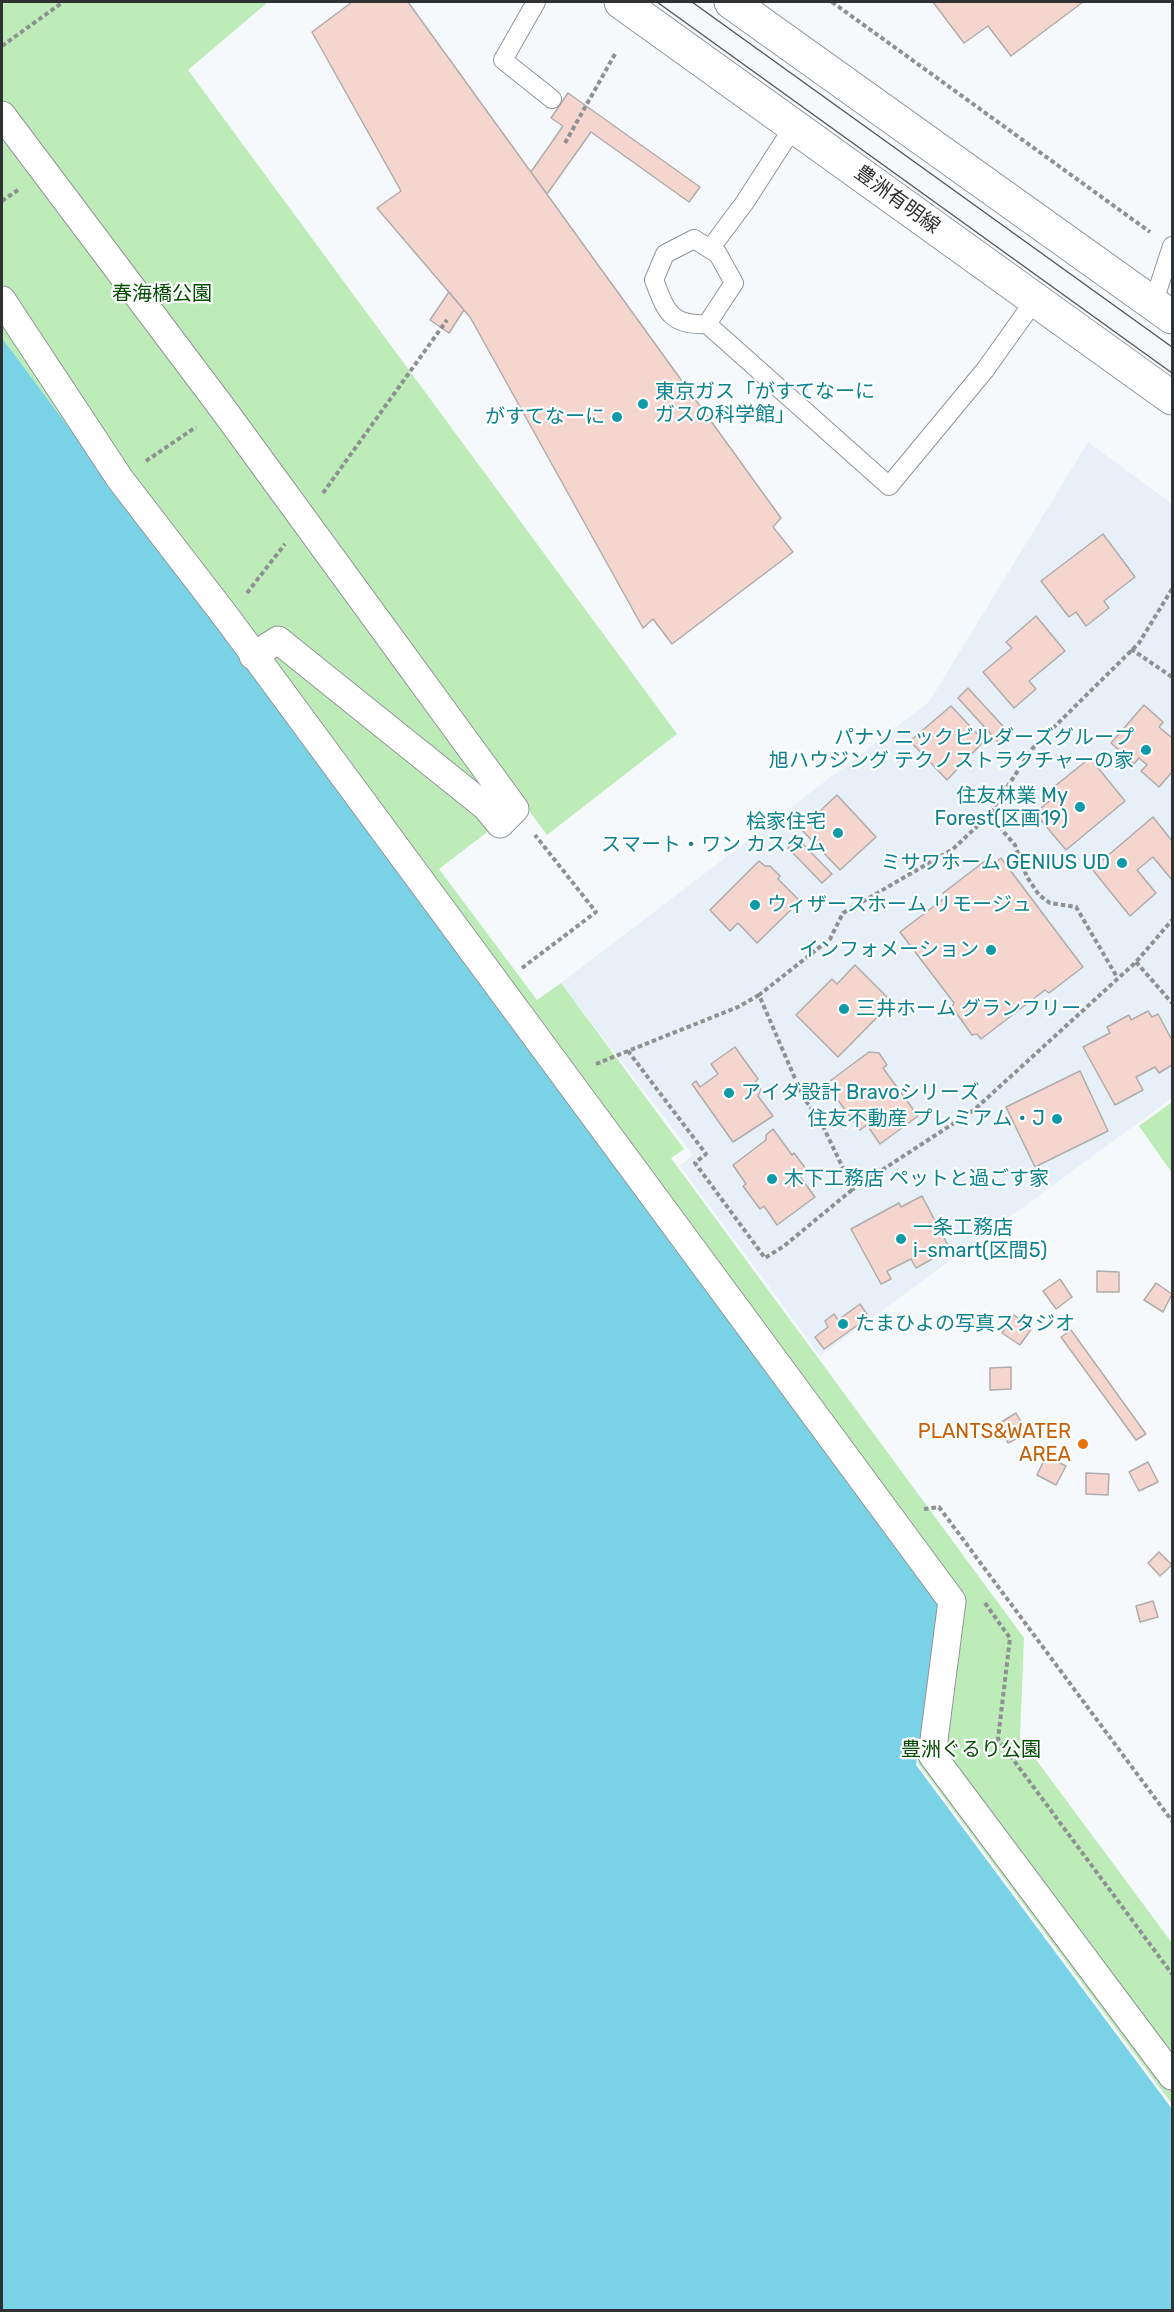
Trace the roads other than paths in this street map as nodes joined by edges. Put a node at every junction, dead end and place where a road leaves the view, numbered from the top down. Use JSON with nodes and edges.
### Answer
{"nodes":[{"id":1,"x":536,"y":2,"type":"edge"},
{"id":2,"x":621,"y":2,"type":"edge"},
{"id":3,"x":731,"y":2,"type":"edge"},
{"id":4,"x":552,"y":99,"type":"dead end"},
{"id":5,"x":2,"y":115,"type":"edge"},
{"id":6,"x":794,"y":126,"type":"junction"},
{"id":7,"x":1172,"y":247,"type":"edge"},
{"id":8,"x":710,"y":249,"type":"junction"},
{"id":9,"x":2,"y":300,"type":"edge"},
{"id":10,"x":1035,"y":300,"type":"junction"},
{"id":11,"x":1163,"y":310,"type":"edge"},
{"id":12,"x":707,"y":324,"type":"junction"},
{"id":13,"x":1173,"y":398,"type":"edge"},
{"id":14,"x":253,"y":656,"type":"junction"},
{"id":15,"x":1173,"y":2076,"type":"edge"}],
"edges":[{"from":1,"to":4,"type":"lane"},
{"from":2,"to":6,"type":"main road","name":"豊洲有明線"},
{"from":3,"to":11,"type":"main road"},
{"from":5,"to":14,"type":"street"},
{"from":6,"to":8,"type":"lane"},
{"from":6,"to":10,"type":"main road","name":"豊洲有明線"},
{"from":7,"to":11,"type":"lane"},
{"from":8,"to":12,"type":"lane"},
{"from":8,"to":12,"type":"lane"},
{"from":9,"to":14,"type":"street"},
{"from":10,"to":12,"type":"lane"},
{"from":10,"to":13,"type":"main road","name":"豊洲有明線"},
{"from":14,"to":15,"type":"street"}]}
